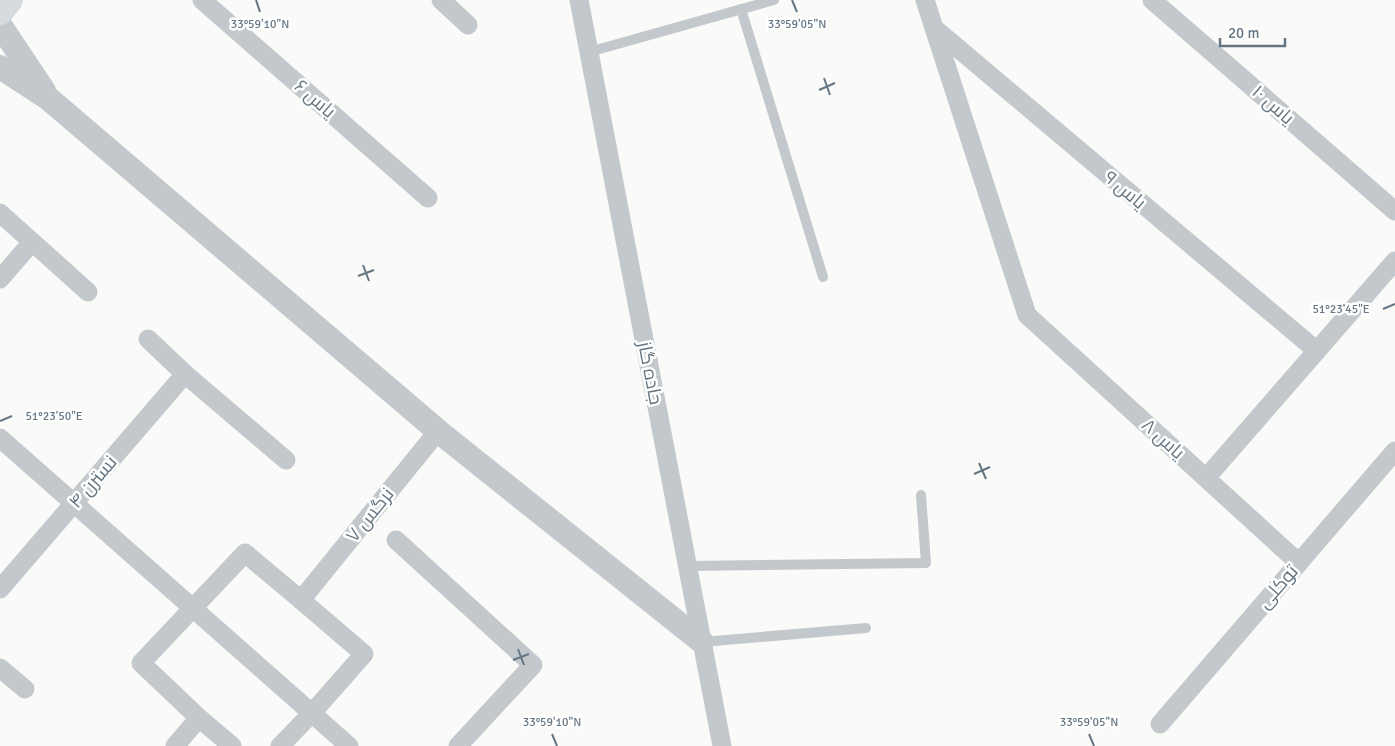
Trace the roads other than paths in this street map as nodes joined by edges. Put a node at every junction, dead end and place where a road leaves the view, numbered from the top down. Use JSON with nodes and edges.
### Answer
{"nodes":[{"id":1,"x":9,"y":0,"type":"edge"},
{"id":2,"x":202,"y":0,"type":"edge"},
{"id":3,"x":440,"y":0,"type":"edge"},
{"id":4,"x":578,"y":0,"type":"edge"},
{"id":5,"x":774,"y":0,"type":"edge"},
{"id":6,"x":925,"y":0,"type":"edge"},
{"id":7,"x":1152,"y":0,"type":"edge"},
{"id":8,"x":741,"y":9,"type":"junction"},
{"id":9,"x":0,"y":11,"type":"edge"},
{"id":10,"x":0,"y":25,"type":"edge"},
{"id":11,"x":468,"y":25,"type":"dead end"},
{"id":12,"x":934,"y":28,"type":"junction"},
{"id":13,"x":588,"y":52,"type":"junction"},
{"id":14,"x":0,"y":67,"type":"edge"},
{"id":15,"x":49,"y":99,"type":"junction"},
{"id":16,"x":428,"y":198,"type":"dead end"},
{"id":17,"x":1395,"y":211,"type":"edge"},
{"id":18,"x":0,"y":213,"type":"edge"},
{"id":19,"x":32,"y":242,"type":"junction"},
{"id":20,"x":1395,"y":261,"type":"edge"},
{"id":21,"x":823,"y":277,"type":"dead end"},
{"id":22,"x":0,"y":279,"type":"edge"},
{"id":23,"x":88,"y":292,"type":"dead end"},
{"id":24,"x":148,"y":339,"type":"dead end"},
{"id":25,"x":1317,"y":351,"type":"junction"},
{"id":26,"x":185,"y":374,"type":"junction"},
{"id":27,"x":438,"y":431,"type":"junction"},
{"id":28,"x":0,"y":438,"type":"edge"},
{"id":29,"x":1395,"y":451,"type":"edge"},
{"id":30,"x":286,"y":460,"type":"dead end"},
{"id":31,"x":1206,"y":478,"type":"junction"},
{"id":32,"x":921,"y":495,"type":"dead end"},
{"id":33,"x":74,"y":504,"type":"junction"},
{"id":34,"x":396,"y":540,"type":"dead end"},
{"id":35,"x":1298,"y":563,"type":"junction"},
{"id":36,"x":688,"y":566,"type":"junction"},
{"id":37,"x":0,"y":589,"type":"edge"},
{"id":38,"x":302,"y":600,"type":"junction"},
{"id":39,"x":193,"y":609,"type":"junction"},
{"id":40,"x":866,"y":628,"type":"dead end"},
{"id":41,"x":702,"y":642,"type":"junction"},
{"id":42,"x":0,"y":668,"type":"edge"},
{"id":43,"x":25,"y":689,"type":"dead end"},
{"id":44,"x":312,"y":713,"type":"junction"},
{"id":45,"x":199,"y":718,"type":"junction"},
{"id":46,"x":1160,"y":724,"type":"dead end"},
{"id":47,"x":175,"y":746,"type":"edge"},
{"id":48,"x":232,"y":746,"type":"edge"},
{"id":49,"x":280,"y":746,"type":"edge"},
{"id":50,"x":349,"y":746,"type":"edge"},
{"id":51,"x":458,"y":746,"type":"edge"},
{"id":52,"x":722,"y":746,"type":"edge"}],
"edges":[{"from":1,"to":9,"type":"main road"},
{"from":2,"to":16,"type":"street","name":"یاس ۶"},
{"from":3,"to":11,"type":"street"},
{"from":4,"to":13,"type":"street","name":"جاده گاز"},
{"from":5,"to":8,"type":"lane"},
{"from":6,"to":12,"type":"street"},
{"from":7,"to":17,"type":"street","name":"یاس ۱۰"},
{"from":8,"to":13,"type":"lane"},
{"from":8,"to":21,"type":"lane"},
{"from":10,"to":15,"type":"street"},
{"from":12,"to":25,"type":"street","name":"یاس ۹"},
{"from":12,"to":31,"type":"street","name":"یاس ۸"},
{"from":13,"to":36,"type":"street","name":"جاده گاز"},
{"from":14,"to":15,"type":"street"},
{"from":15,"to":27,"type":"street"},
{"from":18,"to":19,"type":"street"},
{"from":19,"to":22,"type":"street"},
{"from":19,"to":23,"type":"street"},
{"from":20,"to":25,"type":"street"},
{"from":24,"to":26,"type":"street"},
{"from":25,"to":31,"type":"street"},
{"from":26,"to":30,"type":"street"},
{"from":26,"to":33,"type":"street","name":"نسترن ۴"},
{"from":27,"to":38,"type":"street","name":"نرگس ۷"},
{"from":27,"to":41,"type":"street"},
{"from":28,"to":33,"type":"street"},
{"from":29,"to":35,"type":"street","name":"توکلی"},
{"from":31,"to":35,"type":"street","name":"یاس ۸"},
{"from":32,"to":36,"type":"lane"},
{"from":33,"to":37,"type":"street","name":"نسترن ۴"},
{"from":33,"to":39,"type":"street"},
{"from":34,"to":51,"type":"street"},
{"from":35,"to":46,"type":"street","name":"توکلی"},
{"from":36,"to":41,"type":"street","name":"جاده گاز"},
{"from":38,"to":39,"type":"street"},
{"from":38,"to":44,"type":"street"},
{"from":39,"to":44,"type":"street"},
{"from":39,"to":45,"type":"street"},
{"from":40,"to":41,"type":"lane"},
{"from":41,"to":52,"type":"street","name":"جاده گاز"},
{"from":42,"to":43,"type":"street"},
{"from":44,"to":49,"type":"street"},
{"from":44,"to":50,"type":"street"},
{"from":45,"to":47,"type":"street"},
{"from":45,"to":48,"type":"street"}]}
